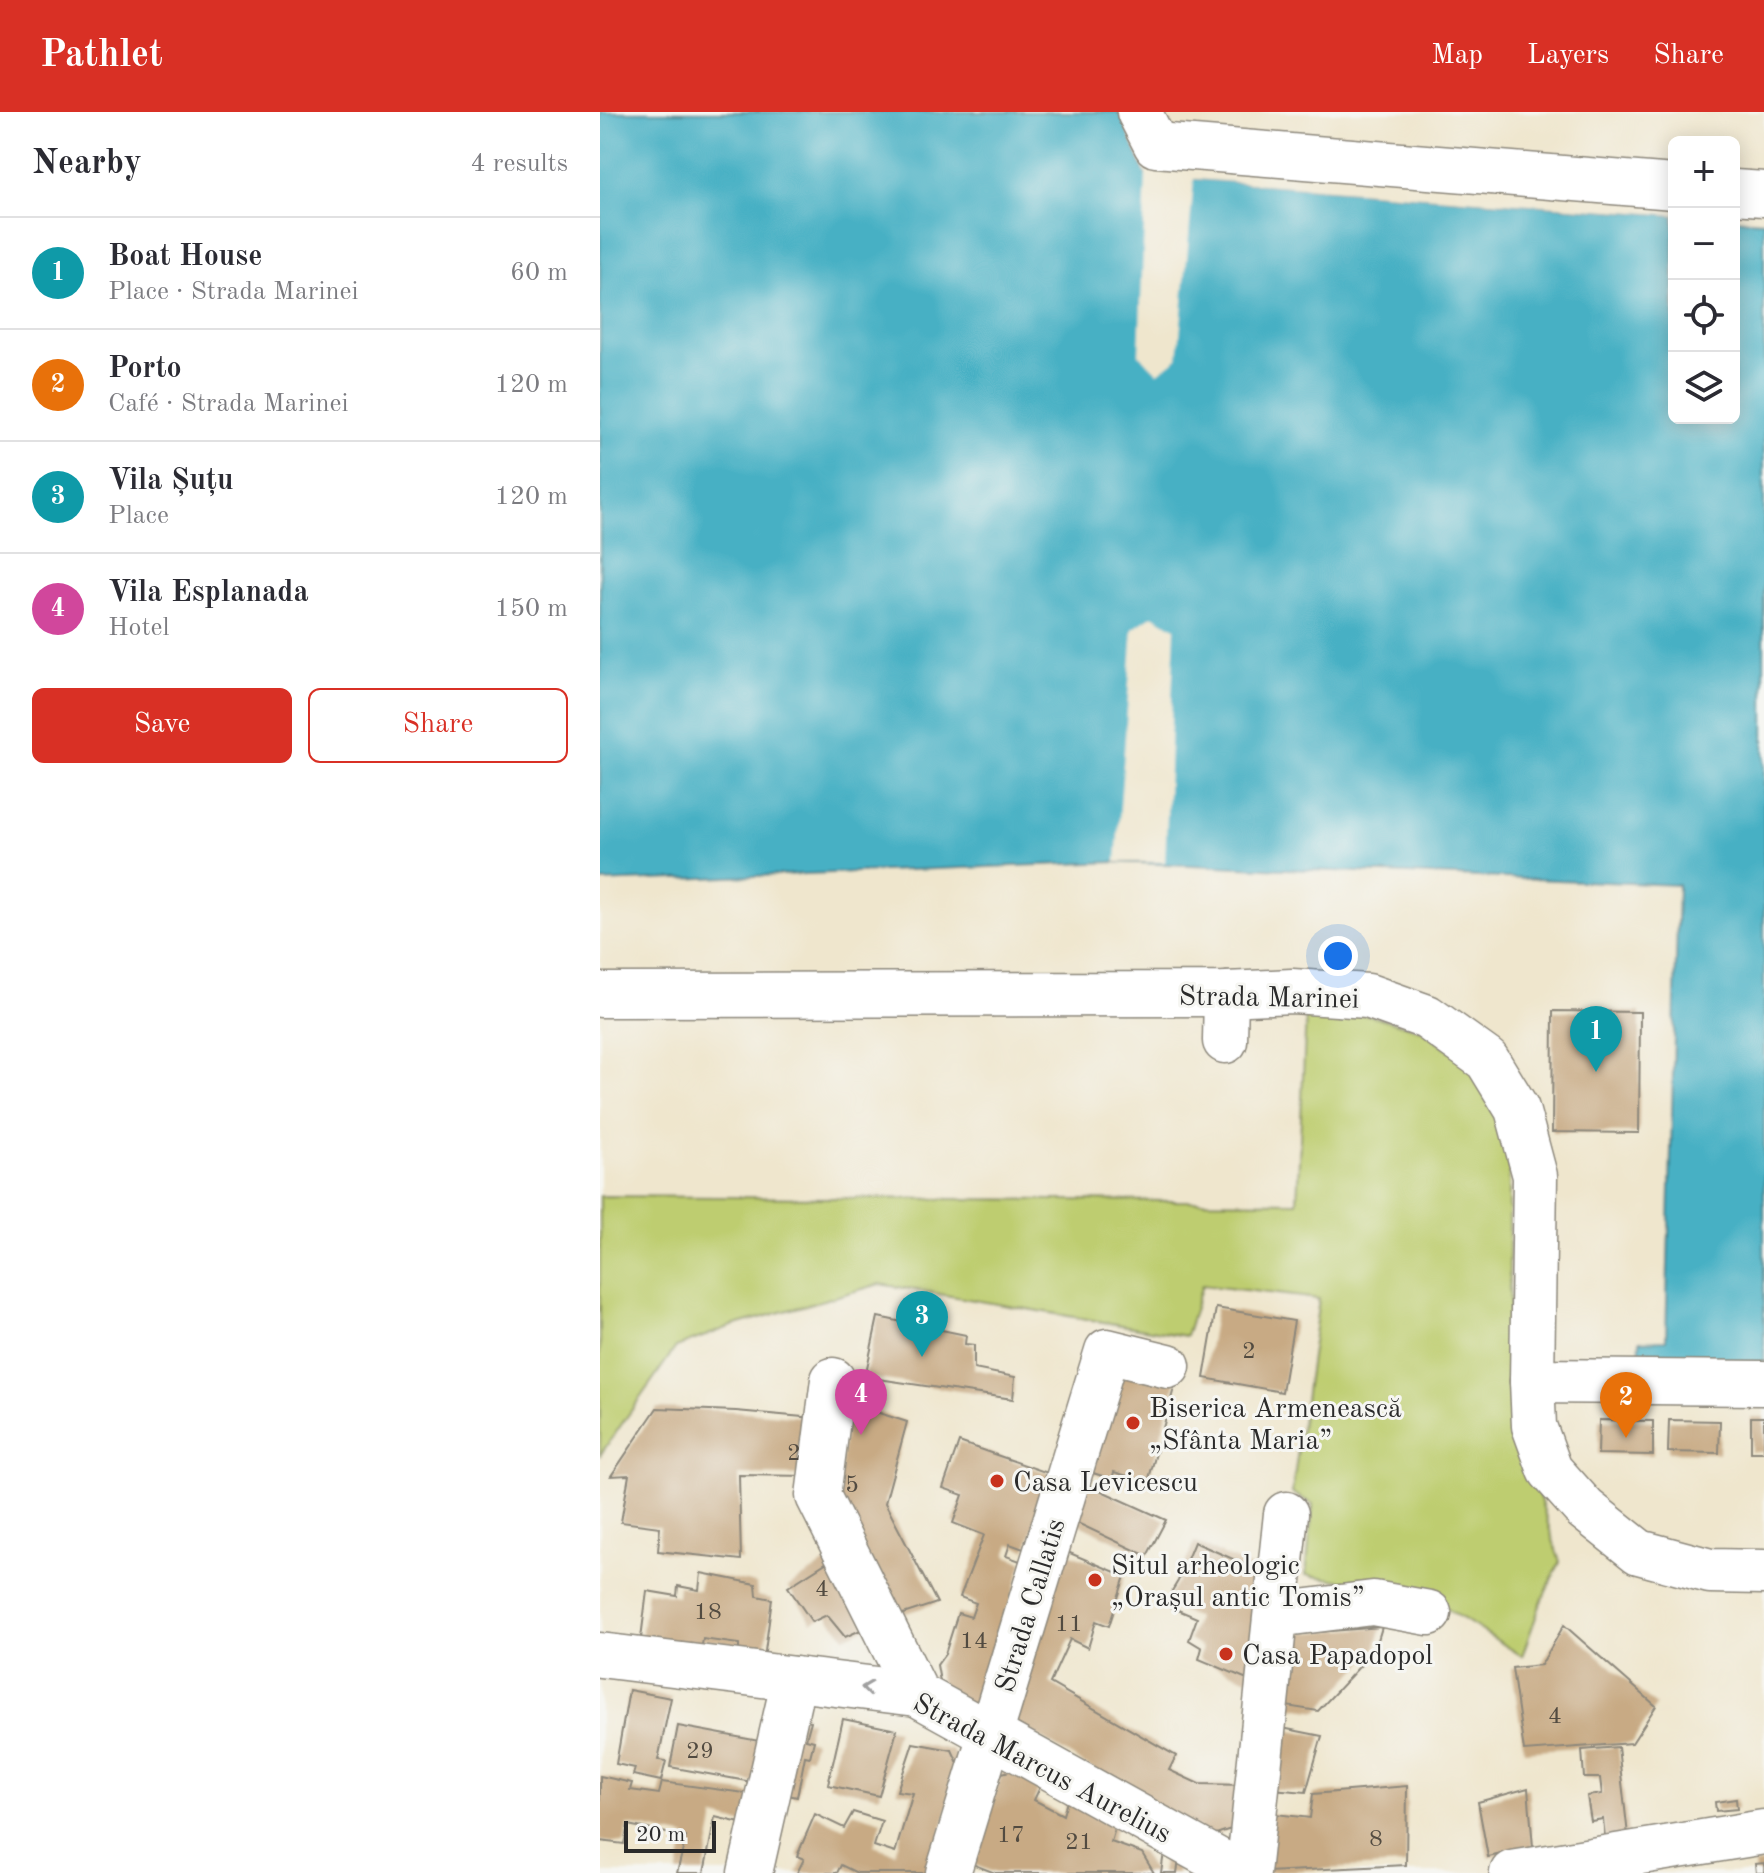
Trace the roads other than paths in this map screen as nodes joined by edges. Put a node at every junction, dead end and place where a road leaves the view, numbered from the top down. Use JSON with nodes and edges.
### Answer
{"nodes":[{"id":1,"x":1139,"y":112,"type":"edge"},
{"id":2,"x":1668,"y":187,"type":"edge"},
{"id":3,"x":1740,"y":192,"type":"edge"},
{"id":4,"x":1764,"y":194,"type":"edge"},
{"id":5,"x":1226,"y":994,"type":"junction"},
{"id":6,"x":600,"y":995,"type":"edge"},
{"id":7,"x":1225,"y":1041,"type":"dead end"},
{"id":8,"x":1168,"y":1366,"type":"dead end"},
{"id":9,"x":833,"y":1380,"type":"dead end"},
{"id":10,"x":1532,"y":1381,"type":"junction"},
{"id":11,"x":1764,"y":1383,"type":"edge"},
{"id":12,"x":1286,"y":1514,"type":"dead end"},
{"id":13,"x":1764,"y":1572,"type":"edge"},
{"id":14,"x":1429,"y":1613,"type":"dead end"},
{"id":15,"x":1276,"y":1615,"type":"junction"},
{"id":16,"x":600,"y":1655,"type":"edge"},
{"id":17,"x":794,"y":1679,"type":"junction"},
{"id":18,"x":917,"y":1694,"type":"junction"},
{"id":19,"x":990,"y":1735,"type":"junction"},
{"id":20,"x":1764,"y":1832,"type":"edge"},
{"id":21,"x":750,"y":1873,"type":"edge"},
{"id":22,"x":948,"y":1873,"type":"edge"},
{"id":23,"x":1241,"y":1873,"type":"edge"},
{"id":24,"x":1248,"y":1873,"type":"edge"},
{"id":25,"x":1512,"y":1873,"type":"edge"}],
"edges":[{"from":1,"to":2,"type":"street"},
{"from":3,"to":4,"type":"street"},
{"from":5,"to":6,"type":"street","name":"Strada Marinei"},
{"from":5,"to":7,"type":"street"},
{"from":5,"to":10,"type":"street","name":"Strada Marinei"},
{"from":8,"to":19,"type":"street","name":"Strada Callatis"},
{"from":9,"to":18,"type":"street"},
{"from":10,"to":11,"type":"street"},
{"from":10,"to":13,"type":"street","name":"Strada Marinei"},
{"from":12,"to":15,"type":"street"},
{"from":14,"to":15,"type":"street"},
{"from":15,"to":24,"type":"street"},
{"from":16,"to":17,"type":"street","name":"Strada Marcus Aurelius"},
{"from":18,"to":17,"type":"street","name":"Strada Marcus Aurelius","one_way":true},
{"from":17,"to":21,"type":"street"},
{"from":18,"to":19,"type":"street","name":"Strada Marcus Aurelius"},
{"from":19,"to":22,"type":"street","name":"Strada Callatis"},
{"from":19,"to":23,"type":"street","name":"Strada Marcus Aurelius"},
{"from":20,"to":25,"type":"street"}]}
